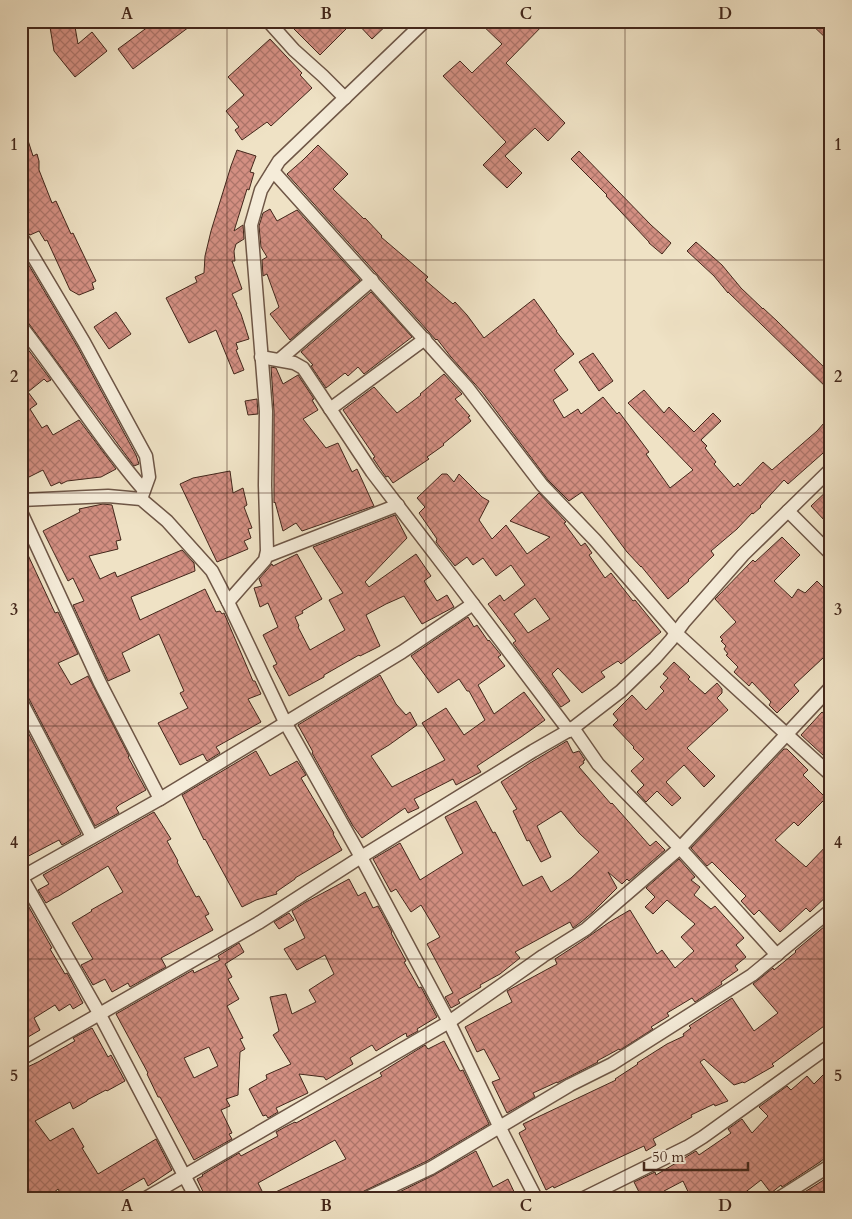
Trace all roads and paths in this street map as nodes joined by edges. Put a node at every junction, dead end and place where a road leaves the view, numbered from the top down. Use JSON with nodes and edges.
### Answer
{"nodes":[{"id":1,"x":268,"y":21,"type":"edge"},
{"id":2,"x":425,"y":21,"type":"edge"},
{"id":3,"x":345,"y":98,"type":"junction"},
{"id":4,"x":273,"y":170,"type":"junction"},
{"id":5,"x":21,"y":236,"type":"edge"},
{"id":6,"x":372,"y":280,"type":"junction"},
{"id":7,"x":21,"y":326,"type":"edge"},
{"id":8,"x":424,"y":339,"type":"junction"},
{"id":9,"x":261,"y":357,"type":"junction"},
{"id":10,"x":279,"y":360,"type":"junction"},
{"id":11,"x":330,"y":408,"type":"junction"},
{"id":12,"x":831,"y":469,"type":"edge"},
{"id":13,"x":143,"y":494,"type":"junction"},
{"id":14,"x":21,"y":500,"type":"edge"},
{"id":15,"x":398,"y":505,"type":"junction"},
{"id":16,"x":788,"y":511,"type":"junction"},
{"id":17,"x":21,"y":512,"type":"edge"},
{"id":18,"x":831,"y":554,"type":"edge"},
{"id":19,"x":267,"y":556,"type":"junction"},
{"id":20,"x":228,"y":602,"type":"junction"},
{"id":21,"x":473,"y":604,"type":"junction"},
{"id":22,"x":676,"y":633,"type":"junction"},
{"id":23,"x":831,"y":687,"type":"edge"},
{"id":24,"x":21,"y":700,"type":"edge"},
{"id":25,"x":285,"y":722,"type":"junction"},
{"id":26,"x":571,"y":730,"type":"junction"},
{"id":27,"x":786,"y":734,"type":"junction"},
{"id":28,"x":831,"y":775,"type":"edge"},
{"id":29,"x":160,"y":798,"type":"junction"},
{"id":30,"x":92,"y":837,"type":"junction"},
{"id":31,"x":680,"y":848,"type":"junction"},
{"id":32,"x":361,"y":858,"type":"junction"},
{"id":33,"x":22,"y":877,"type":"edge"},
{"id":34,"x":831,"y":910,"type":"edge"},
{"id":35,"x":777,"y":955,"type":"junction"},
{"id":36,"x":99,"y":1013,"type":"junction"},
{"id":37,"x":449,"y":1022,"type":"junction"},
{"id":38,"x":831,"y":1045,"type":"edge"},
{"id":39,"x":21,"y":1059,"type":"edge"},
{"id":40,"x":500,"y":1128,"type":"junction"},
{"id":41,"x":831,"y":1165,"type":"edge"},
{"id":42,"x":184,"y":1176,"type":"junction"},
{"id":43,"x":146,"y":1198,"type":"edge"},
{"id":44,"x":196,"y":1198,"type":"edge"},
{"id":45,"x":366,"y":1198,"type":"edge"},
{"id":46,"x":536,"y":1198,"type":"edge"},
{"id":47,"x":584,"y":1198,"type":"edge"},
{"id":48,"x":778,"y":1198,"type":"edge"}],
"edges":[{"from":1,"to":3,"type":"street"},
{"from":2,"to":3,"type":"street"},
{"from":3,"to":4,"type":"street"},
{"from":4,"to":6,"type":"street"},
{"from":4,"to":9,"type":"street"},
{"from":5,"to":13,"type":"street"},
{"from":6,"to":8,"type":"street"},
{"from":6,"to":10,"type":"street"},
{"from":7,"to":13,"type":"street"},
{"from":8,"to":11,"type":"street"},
{"from":8,"to":22,"type":"street"},
{"from":9,"to":10,"type":"street"},
{"from":9,"to":19,"type":"street"},
{"from":10,"to":11,"type":"street"},
{"from":11,"to":15,"type":"street"},
{"from":12,"to":16,"type":"street"},
{"from":13,"to":14,"type":"street"},
{"from":13,"to":20,"type":"street"},
{"from":15,"to":19,"type":"street"},
{"from":15,"to":21,"type":"street"},
{"from":16,"to":18,"type":"street"},
{"from":16,"to":22,"type":"street"},
{"from":17,"to":29,"type":"street"},
{"from":19,"to":20,"type":"street"},
{"from":20,"to":25,"type":"street"},
{"from":21,"to":25,"type":"street"},
{"from":21,"to":26,"type":"street"},
{"from":22,"to":26,"type":"street"},
{"from":22,"to":27,"type":"street"},
{"from":23,"to":27,"type":"street"},
{"from":24,"to":30,"type":"street"},
{"from":25,"to":29,"type":"street"},
{"from":25,"to":32,"type":"street"},
{"from":26,"to":31,"type":"street"},
{"from":26,"to":32,"type":"street"},
{"from":27,"to":28,"type":"street"},
{"from":27,"to":31,"type":"street"},
{"from":29,"to":30,"type":"street"},
{"from":30,"to":33,"type":"street"},
{"from":31,"to":35,"type":"street"},
{"from":31,"to":37,"type":"street"},
{"from":32,"to":36,"type":"street"},
{"from":32,"to":37,"type":"street"},
{"from":33,"to":36,"type":"street"},
{"from":34,"to":35,"type":"street"},
{"from":35,"to":40,"type":"street"},
{"from":36,"to":39,"type":"street"},
{"from":36,"to":42,"type":"street"},
{"from":37,"to":40,"type":"street"},
{"from":37,"to":42,"type":"street"},
{"from":38,"to":47,"type":"street"},
{"from":40,"to":45,"type":"street"},
{"from":40,"to":46,"type":"street"},
{"from":41,"to":48,"type":"street"},
{"from":42,"to":43,"type":"street"},
{"from":42,"to":44,"type":"street"}]}
